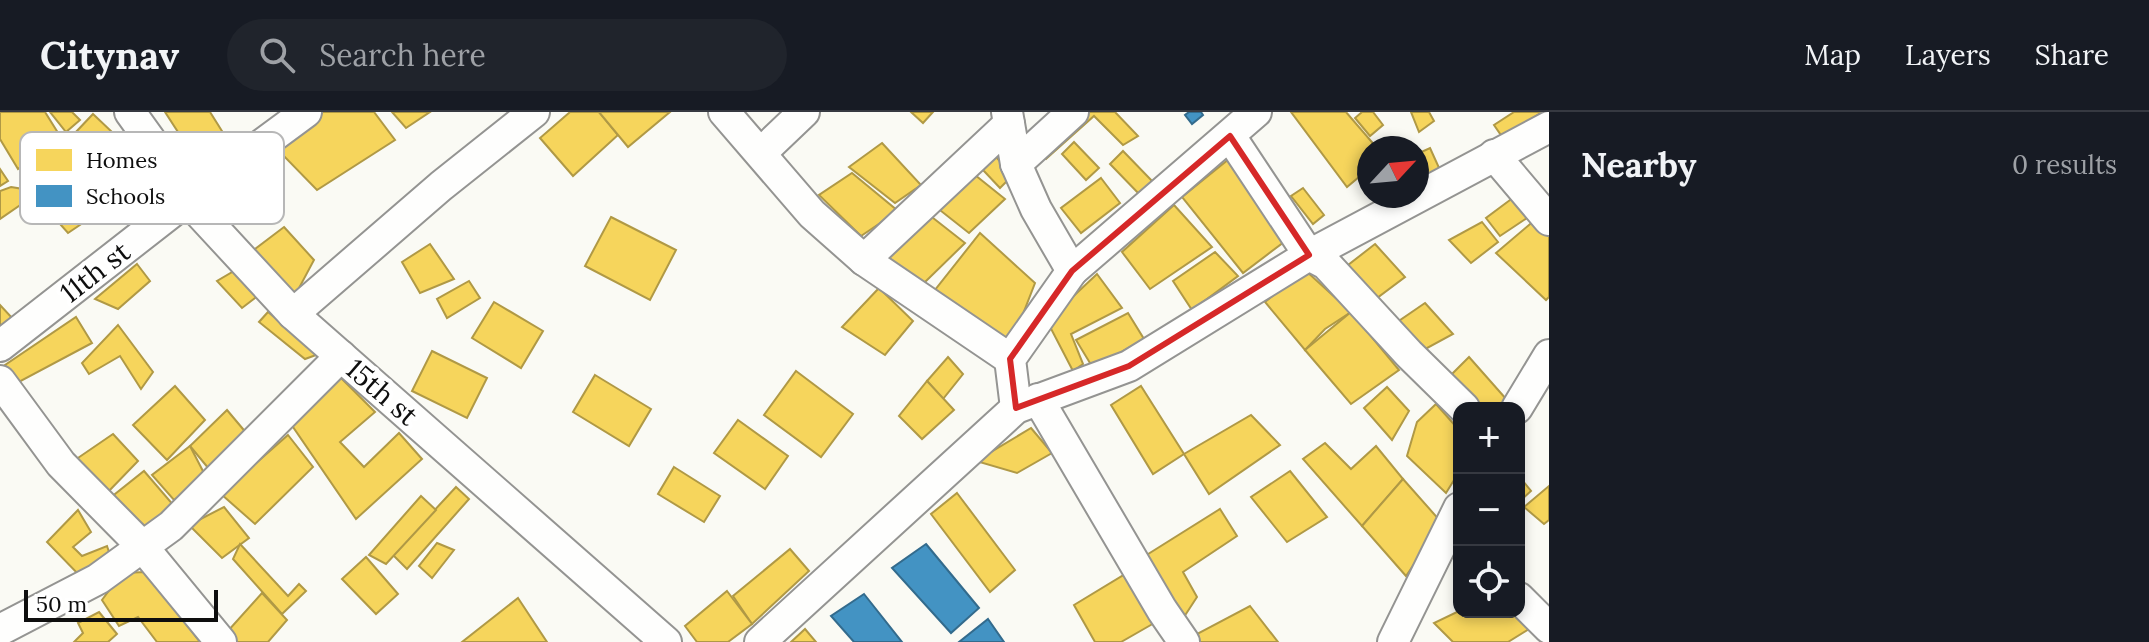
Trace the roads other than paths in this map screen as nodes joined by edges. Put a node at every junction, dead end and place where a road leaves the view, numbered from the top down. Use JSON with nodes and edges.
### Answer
{"nodes":[{"id":1,"x":130,"y":112,"type":"edge"},
{"id":2,"x":306,"y":112,"type":"edge"},
{"id":3,"x":534,"y":112,"type":"edge"},
{"id":4,"x":724,"y":112,"type":"edge"},
{"id":5,"x":804,"y":112,"type":"edge"},
{"id":6,"x":1073,"y":112,"type":"edge"},
{"id":7,"x":1256,"y":112,"type":"edge"},
{"id":8,"x":1008,"y":118,"type":"edge"},
{"id":9,"x":1549,"y":127,"type":"edge"},
{"id":10,"x":144,"y":132,"type":"edge"},
{"id":11,"x":279,"y":132,"type":"edge"},
{"id":12,"x":1230,"y":136,"type":"junction"},
{"id":13,"x":761,"y":153,"type":"junction"},
{"id":14,"x":1494,"y":155,"type":"junction"},
{"id":15,"x":1016,"y":164,"type":"junction"},
{"id":16,"x":1549,"y":220,"type":"edge"},
{"id":17,"x":156,"y":224,"type":"edge"},
{"id":18,"x":210,"y":224,"type":"edge"},
{"id":19,"x":1309,"y":255,"type":"junction"},
{"id":20,"x":864,"y":260,"type":"junction"},
{"id":21,"x":1072,"y":271,"type":"junction"},
{"id":22,"x":293,"y":314,"type":"junction"},
{"id":23,"x":0,"y":346,"type":"edge"},
{"id":24,"x":1549,"y":355,"type":"edge"},
{"id":25,"x":341,"y":356,"type":"junction"},
{"id":26,"x":1010,"y":359,"type":"junction"},
{"id":27,"x":0,"y":381,"type":"edge"},
{"id":28,"x":1532,"y":400,"type":"edge"},
{"id":29,"x":1458,"y":402,"type":"edge"},
{"id":30,"x":1027,"y":403,"type":"junction"},
{"id":31,"x":1453,"y":528,"type":"edge"},
{"id":32,"x":142,"y":546,"type":"junction"},
{"id":33,"x":1525,"y":604,"type":"edge"},
{"id":34,"x":1549,"y":628,"type":"edge"},
{"id":35,"x":0,"y":630,"type":"edge"},
{"id":36,"x":221,"y":642,"type":"edge"},
{"id":37,"x":666,"y":642,"type":"edge"},
{"id":38,"x":760,"y":642,"type":"edge"},
{"id":39,"x":1184,"y":642,"type":"edge"},
{"id":40,"x":1393,"y":642,"type":"edge"}],
"edges":[{"from":1,"to":10,"type":"street","name":"15th st"},
{"from":2,"to":11,"type":"street","name":"11th st"},
{"from":3,"to":22,"type":"street"},
{"from":4,"to":13,"type":"street"},
{"from":5,"to":13,"type":"street"},
{"from":6,"to":15,"type":"street"},
{"from":7,"to":12,"type":"street"},
{"from":8,"to":15,"type":"street"},
{"from":8,"to":20,"type":"street"},
{"from":9,"to":14,"type":"street"},
{"from":12,"to":19,"type":"street"},
{"from":12,"to":21,"type":"street"},
{"from":13,"to":20,"type":"street"},
{"from":14,"to":16,"type":"street"},
{"from":14,"to":19,"type":"street"},
{"from":15,"to":21,"type":"street"},
{"from":17,"to":23,"type":"street","name":"11th st"},
{"from":18,"to":22,"type":"street","name":"15th st"},
{"from":19,"to":29,"type":"street"},
{"from":19,"to":30,"type":"street"},
{"from":20,"to":26,"type":"street"},
{"from":21,"to":26,"type":"street"},
{"from":22,"to":25,"type":"street","name":"15th st"},
{"from":24,"to":28,"type":"street"},
{"from":25,"to":32,"type":"street"},
{"from":25,"to":37,"type":"street","name":"15th st"},
{"from":26,"to":30,"type":"street"},
{"from":27,"to":32,"type":"street"},
{"from":30,"to":38,"type":"street"},
{"from":30,"to":39,"type":"street"},
{"from":31,"to":40,"type":"street"},
{"from":32,"to":35,"type":"street"},
{"from":32,"to":36,"type":"street"},
{"from":33,"to":34,"type":"street"}]}
